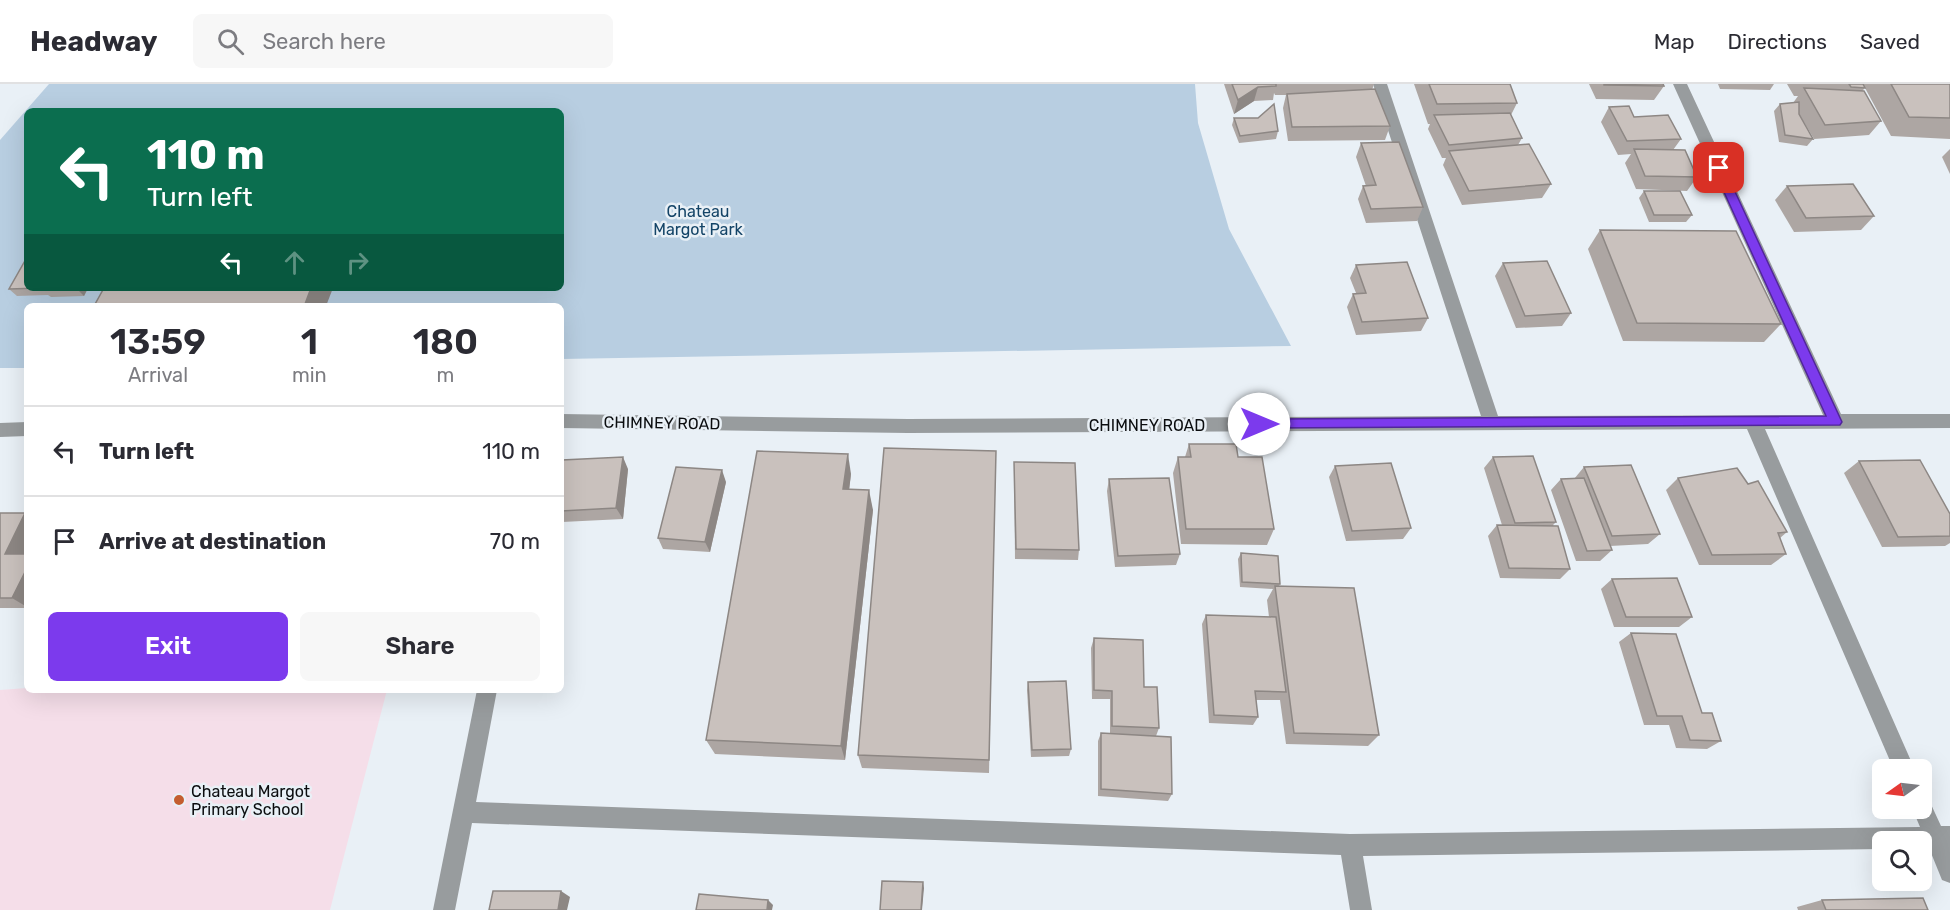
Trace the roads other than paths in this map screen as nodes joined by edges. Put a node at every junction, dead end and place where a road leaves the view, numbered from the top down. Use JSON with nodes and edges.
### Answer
{"nodes":[{"id":1,"x":1380,"y":84,"type":"edge"},
{"id":2,"x":1680,"y":84,"type":"edge"},
{"id":3,"x":564,"y":421,"type":"edge"},
{"id":4,"x":1950,"y":421,"type":"edge"},
{"id":5,"x":1753,"y":422,"type":"junction"},
{"id":6,"x":1835,"y":422,"type":"junction"},
{"id":7,"x":1492,"y":423,"type":"junction"},
{"id":8,"x":24,"y":429,"type":"edge"},
{"id":9,"x":0,"y":430,"type":"edge"},
{"id":10,"x":486,"y":693,"type":"edge"},
{"id":11,"x":1900,"y":759,"type":"edge"},
{"id":12,"x":465,"y":812,"type":"junction"},
{"id":13,"x":1930,"y":819,"type":"edge"},
{"id":14,"x":1942,"y":837,"type":"edge"},
{"id":15,"x":1350,"y":845,"type":"junction"},
{"id":16,"x":1950,"y":872,"type":"edge"},
{"id":17,"x":444,"y":910,"type":"edge"},
{"id":18,"x":1361,"y":910,"type":"edge"}],
"edges":[{"from":1,"to":7,"type":"street"},
{"from":2,"to":6,"type":"street"},
{"from":3,"to":7,"type":"street","name":"CHIMNEY ROAD"},
{"from":4,"to":6,"type":"street","name":"CHIMNEY ROAD"},
{"from":5,"to":6,"type":"street","name":"CHIMNEY ROAD"},
{"from":5,"to":7,"type":"street","name":"CHIMNEY ROAD"},
{"from":5,"to":11,"type":"street"},
{"from":8,"to":9,"type":"street"},
{"from":10,"to":12,"type":"street"},
{"from":12,"to":15,"type":"street"},
{"from":12,"to":17,"type":"street"},
{"from":13,"to":14,"type":"street"},
{"from":14,"to":15,"type":"street"},
{"from":14,"to":16,"type":"street"},
{"from":15,"to":18,"type":"street"}]}
